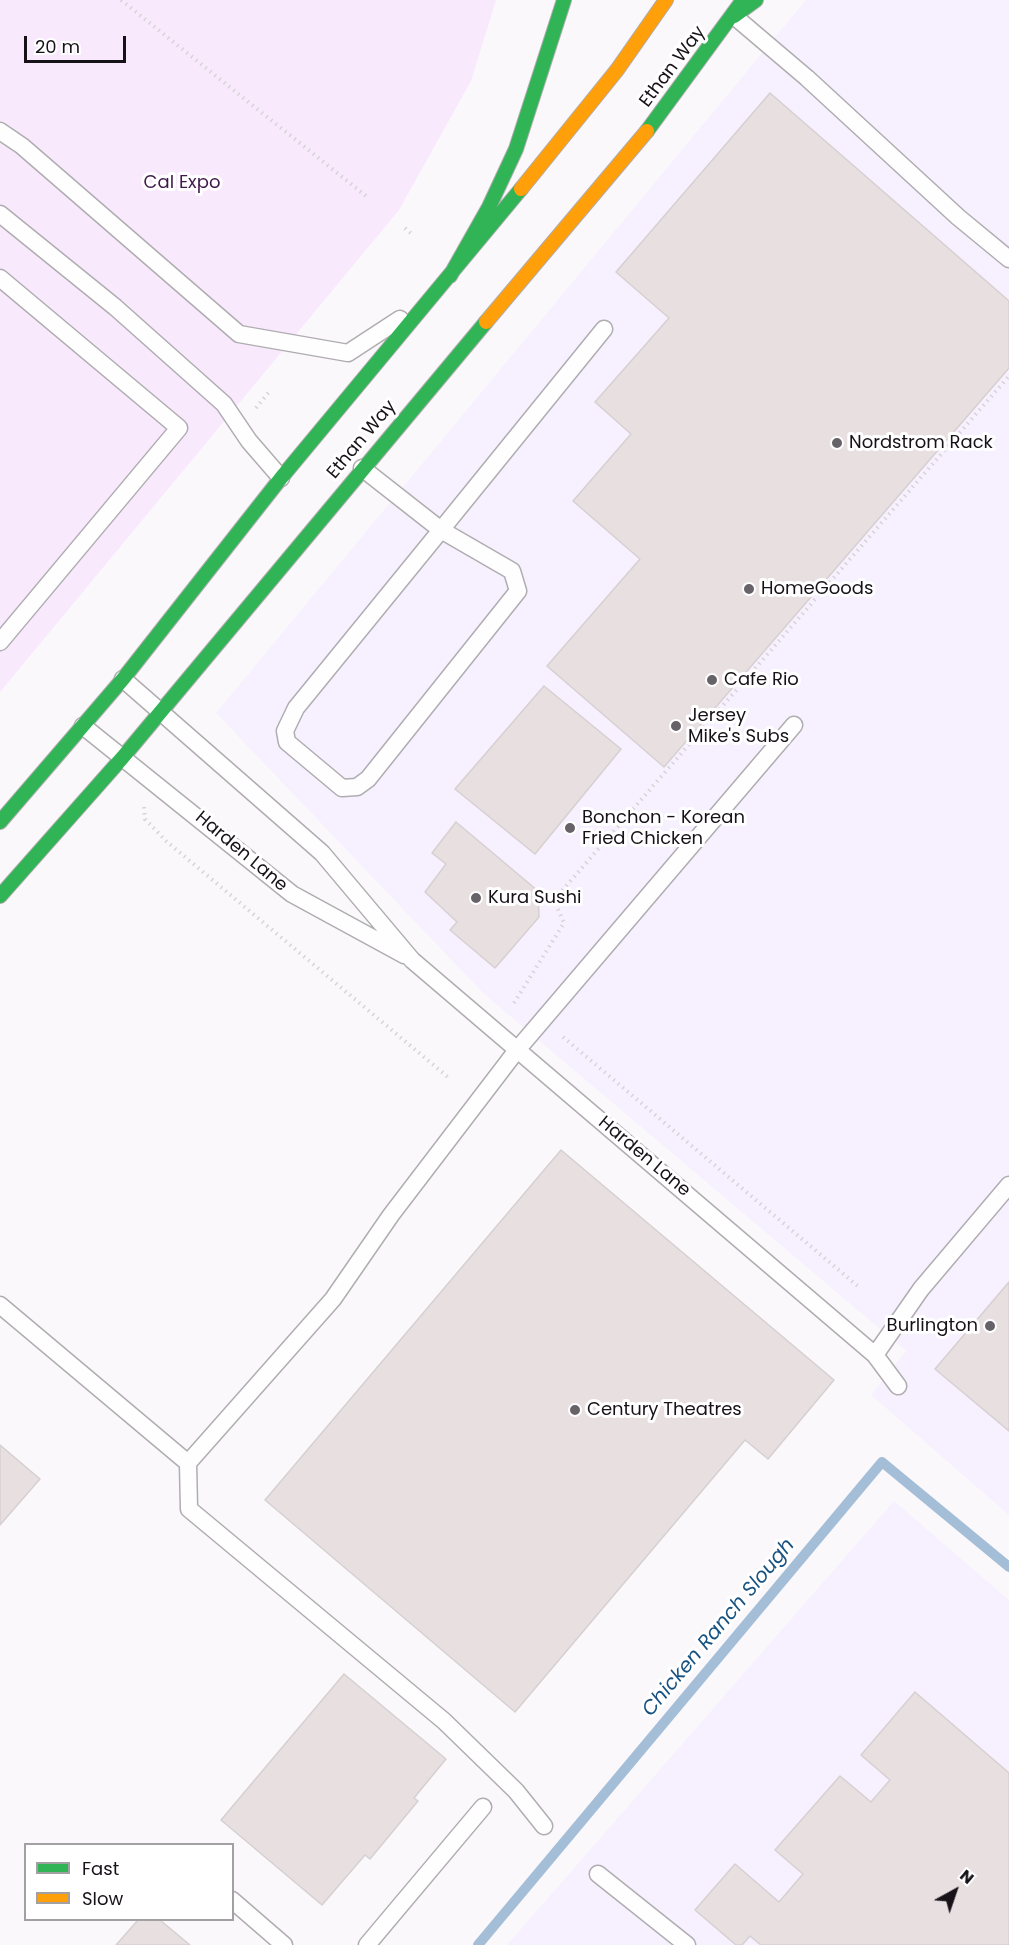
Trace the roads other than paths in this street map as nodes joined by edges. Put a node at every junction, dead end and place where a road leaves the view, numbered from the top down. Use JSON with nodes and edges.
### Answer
{"nodes":[{"id":1,"x":564,"y":0,"type":"edge"},
{"id":2,"x":666,"y":0,"type":"edge"},
{"id":3,"x":743,"y":0,"type":"edge"},
{"id":4,"x":756,"y":0,"type":"edge"},
{"id":5,"x":734,"y":16,"type":"junction"},
{"id":6,"x":0,"y":131,"type":"edge"},
{"id":7,"x":0,"y":214,"type":"edge"},
{"id":8,"x":1009,"y":259,"type":"edge"},
{"id":9,"x":450,"y":276,"type":"junction"},
{"id":10,"x":0,"y":278,"type":"edge"},
{"id":11,"x":431,"y":299,"type":"junction"},
{"id":12,"x":604,"y":329,"type":"dead end"},
{"id":13,"x":362,"y":468,"type":"junction"},
{"id":14,"x":281,"y":478,"type":"junction"},
{"id":15,"x":441,"y":530,"type":"junction"},
{"id":16,"x":0,"y":642,"type":"edge"},
{"id":17,"x":123,"y":678,"type":"junction"},
{"id":18,"x":161,"y":711,"type":"junction"},
{"id":19,"x":794,"y":725,"type":"dead end"},
{"id":20,"x":83,"y":726,"type":"junction"},
{"id":21,"x":123,"y":757,"type":"junction"},
{"id":22,"x":0,"y":822,"type":"edge"},
{"id":23,"x":0,"y":896,"type":"edge"},
{"id":24,"x":412,"y":960,"type":"junction"},
{"id":25,"x":517,"y":1050,"type":"junction"},
{"id":26,"x":1009,"y":1185,"type":"edge"},
{"id":27,"x":0,"y":1305,"type":"edge"},
{"id":28,"x":875,"y":1355,"type":"junction"},
{"id":29,"x":898,"y":1386,"type":"dead end"},
{"id":30,"x":188,"y":1463,"type":"junction"},
{"id":31,"x":483,"y":1807,"type":"dead end"},
{"id":32,"x":544,"y":1826,"type":"dead end"},
{"id":33,"x":598,"y":1874,"type":"dead end"},
{"id":34,"x":234,"y":1902,"type":"edge"},
{"id":35,"x":284,"y":1945,"type":"edge"},
{"id":36,"x":367,"y":1945,"type":"edge"},
{"id":37,"x":687,"y":1945,"type":"edge"}],
"edges":[{"from":1,"to":9,"type":"street"},
{"from":2,"to":9,"type":"street","name":"Ethan Way"},
{"from":3,"to":5,"type":"street","name":"Ethan Way"},
{"from":4,"to":5,"type":"street"},
{"from":5,"to":8,"type":"lane"},
{"from":5,"to":13,"type":"street","name":"Ethan Way"},
{"from":6,"to":11,"type":"lane"},
{"from":7,"to":14,"type":"lane"},
{"from":9,"to":11,"type":"street","name":"Ethan Way"},
{"from":10,"to":16,"type":"lane"},
{"from":11,"to":14,"type":"street","name":"Ethan Way"},
{"from":12,"to":15,"type":"lane"},
{"from":13,"to":15,"type":"lane"},
{"from":13,"to":18,"type":"street","name":"Ethan Way"},
{"from":14,"to":17,"type":"street","name":"Ethan Way"},
{"from":15,"to":15,"type":"lane"},
{"from":17,"to":18,"type":"lane","name":"Harden Lane"},
{"from":17,"to":20,"type":"street","name":"Ethan Way"},
{"from":18,"to":21,"type":"street","name":"Ethan Way"},
{"from":18,"to":24,"type":"lane","name":"Harden Lane"},
{"from":19,"to":25,"type":"lane"},
{"from":20,"to":21,"type":"lane","name":"Harden Lane"},
{"from":20,"to":22,"type":"street","name":"Ethan Way"},
{"from":21,"to":23,"type":"street","name":"Ethan Way"},
{"from":21,"to":24,"type":"lane","name":"Harden Lane"},
{"from":24,"to":25,"type":"lane","name":"Harden Lane"},
{"from":25,"to":28,"type":"lane","name":"Harden Lane"},
{"from":25,"to":30,"type":"lane"},
{"from":26,"to":28,"type":"lane"},
{"from":27,"to":30,"type":"lane"},
{"from":28,"to":29,"type":"lane","name":"Harden Lane"},
{"from":30,"to":32,"type":"lane"},
{"from":31,"to":36,"type":"lane"},
{"from":33,"to":37,"type":"lane"},
{"from":34,"to":35,"type":"lane"}]}
